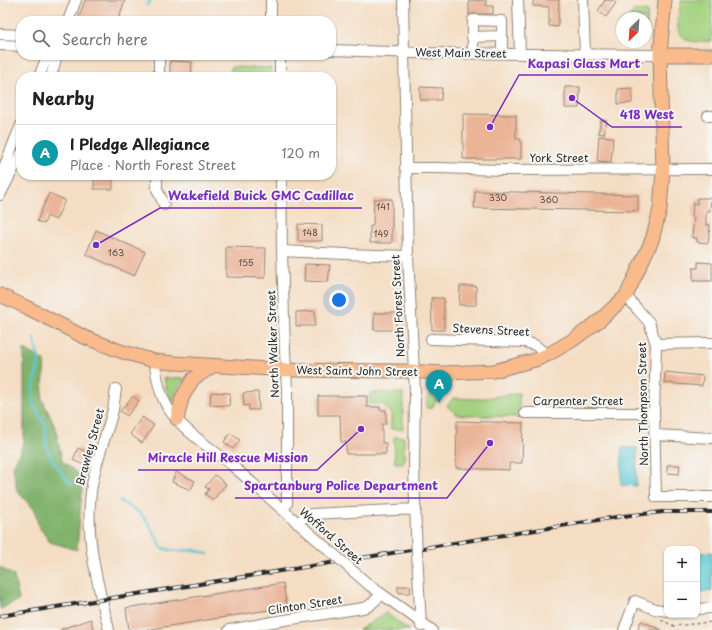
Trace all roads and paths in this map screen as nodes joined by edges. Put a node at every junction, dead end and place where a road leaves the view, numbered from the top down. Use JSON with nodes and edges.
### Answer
{"nodes":[{"id":1,"x":76,"y":0,"type":"edge"},
{"id":2,"x":271,"y":0,"type":"edge"},
{"id":3,"x":403,"y":0,"type":"edge"},
{"id":4,"x":518,"y":0,"type":"edge"},
{"id":5,"x":583,"y":0,"type":"edge"},
{"id":6,"x":666,"y":0,"type":"edge"},
{"id":7,"x":70,"y":16,"type":"edge"},
{"id":8,"x":271,"y":16,"type":"edge"},
{"id":9,"x":520,"y":30,"type":"junction"},
{"id":10,"x":502,"y":33,"type":"junction"},
{"id":11,"x":0,"y":34,"type":"edge"},
{"id":12,"x":16,"y":35,"type":"edge"},
{"id":13,"x":472,"y":37,"type":"junction"},
{"id":14,"x":0,"y":45,"type":"edge"},
{"id":15,"x":16,"y":46,"type":"edge"},
{"id":16,"x":336,"y":50,"type":"edge"},
{"id":17,"x":404,"y":52,"type":"junction"},
{"id":18,"x":473,"y":52,"type":"junction"},
{"id":19,"x":502,"y":53,"type":"junction"},
{"id":20,"x":520,"y":54,"type":"junction"},
{"id":21,"x":585,"y":55,"type":"junction"},
{"id":22,"x":712,"y":55,"type":"edge"},
{"id":23,"x":660,"y":56,"type":"junction"},
{"id":24,"x":46,"y":60,"type":"edge"},
{"id":25,"x":56,"y":60,"type":"edge"},
{"id":26,"x":159,"y":60,"type":"edge"},
{"id":27,"x":280,"y":60,"type":"edge"},
{"id":28,"x":41,"y":72,"type":"edge"},
{"id":29,"x":52,"y":72,"type":"edge"},
{"id":30,"x":159,"y":72,"type":"edge"},
{"id":31,"x":280,"y":72,"type":"edge"},
{"id":32,"x":16,"y":137,"type":"edge"},
{"id":33,"x":16,"y":164,"type":"edge"},
{"id":34,"x":405,"y":168,"type":"junction"},
{"id":35,"x":663,"y":170,"type":"junction"},
{"id":36,"x":712,"y":170,"type":"edge"},
{"id":37,"x":0,"y":177,"type":"edge"},
{"id":38,"x":157,"y":180,"type":"edge"},
{"id":39,"x":281,"y":180,"type":"edge"},
{"id":40,"x":0,"y":195,"type":"edge"},
{"id":41,"x":164,"y":205,"type":"dead end"},
{"id":42,"x":282,"y":251,"type":"junction"},
{"id":43,"x":408,"y":256,"type":"junction"},
{"id":44,"x":0,"y":295,"type":"edge"},
{"id":45,"x":626,"y":296,"type":"junction"},
{"id":46,"x":431,"y":339,"type":"dead end"},
{"id":47,"x":712,"y":343,"type":"edge"},
{"id":48,"x":656,"y":344,"type":"junction"},
{"id":49,"x":547,"y":355,"type":"junction"},
{"id":50,"x":154,"y":361,"type":"junction"},
{"id":51,"x":213,"y":366,"type":"junction"},
{"id":52,"x":286,"y":370,"type":"junction"},
{"id":53,"x":414,"y":371,"type":"junction"},
{"id":54,"x":116,"y":389,"type":"dead end"},
{"id":55,"x":525,"y":413,"type":"dead end"},
{"id":56,"x":654,"y":413,"type":"junction"},
{"id":57,"x":177,"y":419,"type":"junction"},
{"id":58,"x":655,"y":435,"type":"junction"},
{"id":59,"x":712,"y":438,"type":"edge"},
{"id":60,"x":712,"y":497,"type":"edge"},
{"id":61,"x":416,"y":509,"type":"junction"},
{"id":62,"x":283,"y":510,"type":"junction"},
{"id":63,"x":298,"y":524,"type":"junction"},
{"id":64,"x":382,"y":594,"type":"junction"},
{"id":65,"x":712,"y":608,"type":"edge"},
{"id":66,"x":700,"y":609,"type":"edge"},
{"id":67,"x":664,"y":611,"type":"edge"},
{"id":68,"x":659,"y":619,"type":"dead end"},
{"id":69,"x":712,"y":622,"type":"edge"},
{"id":70,"x":421,"y":626,"type":"edge"},
{"id":71,"x":109,"y":630,"type":"edge"},
{"id":72,"x":228,"y":630,"type":"edge"},
{"id":73,"x":432,"y":630,"type":"edge"},
{"id":74,"x":624,"y":630,"type":"edge"}],
"edges":[{"from":1,"to":7,"type":"street"},
{"from":2,"to":8,"type":"street"},
{"from":3,"to":17,"type":"street","name":"North Forest Street"},
{"from":4,"to":9,"type":"street"},
{"from":5,"to":21,"type":"street"},
{"from":6,"to":23,"type":"main road","name":"West Saint John Street"},
{"from":9,"to":10,"type":"street"},
{"from":9,"to":20,"type":"street"},
{"from":10,"to":13,"type":"street"},
{"from":10,"to":13,"type":"street"},
{"from":10,"to":19,"type":"street"},
{"from":11,"to":12,"type":"street"},
{"from":13,"to":18,"type":"street"},
{"from":14,"to":15,"type":"street"},
{"from":16,"to":17,"type":"street","name":"West Main Street"},
{"from":17,"to":18,"type":"street","name":"West Main Street"},
{"from":17,"to":34,"type":"street","name":"North Forest Street"},
{"from":18,"to":19,"type":"street","name":"West Main Street"},
{"from":19,"to":20,"type":"street","name":"West Main Street"},
{"from":20,"to":21,"type":"street","name":"West Main Street"},
{"from":21,"to":23,"type":"street","name":"West Main Street"},
{"from":22,"to":23,"type":"main road","name":"West Main Street"},
{"from":23,"to":35,"type":"main road","name":"West Saint John Street"},
{"from":24,"to":28,"type":"street"},
{"from":25,"to":29,"type":"street"},
{"from":26,"to":30,"type":"street"},
{"from":27,"to":31,"type":"street"},
{"from":32,"to":37,"type":"street"},
{"from":33,"to":40,"type":"street"},
{"from":34,"to":35,"type":"street","name":"York Street"},
{"from":34,"to":43,"type":"street","name":"North Forest Street"},
{"from":35,"to":36,"type":"street","name":"York Street"},
{"from":35,"to":45,"type":"main road","name":"West Saint John Street"},
{"from":38,"to":41,"type":"street"},
{"from":39,"to":42,"type":"street","name":"North Walker Street"},
{"from":42,"to":43,"type":"street"},
{"from":42,"to":52,"type":"street","name":"North Walker Street"},
{"from":43,"to":53,"type":"street","name":"North Forest Street"},
{"from":44,"to":50,"type":"main road","name":"West Saint John Street"},
{"from":45,"to":48,"type":"street","name":"North Thompson Street"},
{"from":45,"to":49,"type":"main road","name":"West Saint John Street"},
{"from":46,"to":49,"type":"street","name":"Stevens Street"},
{"from":47,"to":48,"type":"street"},
{"from":48,"to":56,"type":"street","name":"North Thompson Street"},
{"from":49,"to":53,"type":"main road","name":"West Saint John Street"},
{"from":50,"to":51,"type":"main road","name":"West Saint John Street"},
{"from":50,"to":57,"type":"street","name":"Wofford Street"},
{"from":51,"to":52,"type":"main road","name":"West Saint John Street"},
{"from":51,"to":57,"type":"main road"},
{"from":52,"to":53,"type":"main road","name":"West Saint John Street"},
{"from":52,"to":62,"type":"street","name":"North Walker Street"},
{"from":53,"to":61,"type":"street","name":"North Forest Street"},
{"from":54,"to":71,"type":"street","name":"Brawley Street"},
{"from":55,"to":56,"type":"street","name":"Carpenter Street"},
{"from":56,"to":58,"type":"street","name":"North Thompson Street"},
{"from":57,"to":62,"type":"street","name":"Wofford Street"},
{"from":58,"to":59,"type":"street"},
{"from":58,"to":60,"type":"street","name":"North Thompson Street"},
{"from":61,"to":63,"type":"street"},
{"from":61,"to":70,"type":"street","name":"North Forest Street","bridge":true},
{"from":62,"to":63,"type":"street","name":"Wofford Street"},
{"from":63,"to":64,"type":"street","name":"Wofford Street","bridge":true},
{"from":64,"to":70,"type":"street","name":"Wofford Street"},
{"from":64,"to":72,"type":"street","name":"Clinton Street"},
{"from":65,"to":66,"type":"street"},
{"from":67,"to":74,"type":"street"},
{"from":68,"to":69,"type":"path"},
{"from":70,"to":73,"type":"street","name":"Wofford Street"}]}
